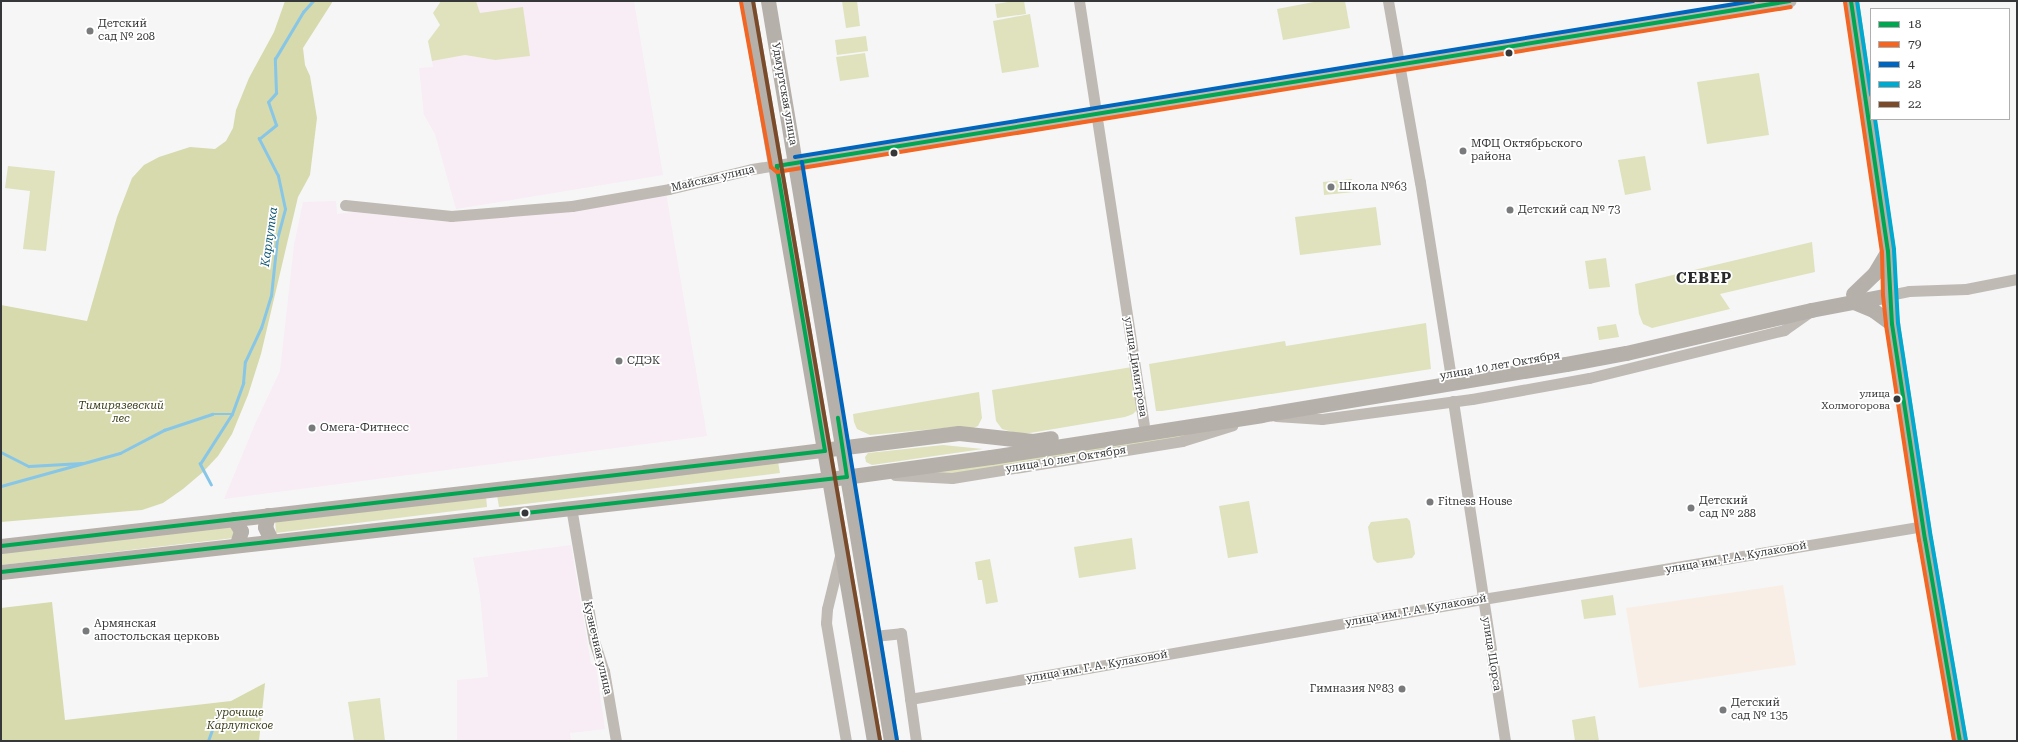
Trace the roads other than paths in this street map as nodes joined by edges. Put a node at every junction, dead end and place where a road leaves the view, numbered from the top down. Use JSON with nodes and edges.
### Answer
{"nodes":[{"id":1,"x":747,"y":1,"type":"edge"},
{"id":2,"x":768,"y":1,"type":"edge"},
{"id":3,"x":1079,"y":1,"type":"edge"},
{"id":4,"x":1388,"y":1,"type":"edge"},
{"id":5,"x":1790,"y":1,"type":"edge"},
{"id":6,"x":1851,"y":1,"type":"edge"},
{"id":7,"x":1398,"y":65,"type":"junction"},
{"id":8,"x":1097,"y":114,"type":"junction"},
{"id":9,"x":788,"y":120,"type":"junction"},
{"id":10,"x":769,"y":124,"type":"junction"},
{"id":11,"x":796,"y":163,"type":"junction"},
{"id":12,"x":777,"y":166,"type":"junction"},
{"id":13,"x":345,"y":205,"type":"dead end"},
{"id":14,"x":1888,"y":251,"type":"junction"},
{"id":15,"x":2017,"y":279,"type":"edge"},
{"id":16,"x":1889,"y":295,"type":"junction"},
{"id":17,"x":1853,"y":298,"type":"junction"},
{"id":18,"x":1811,"y":310,"type":"junction"},
{"id":19,"x":1892,"y":324,"type":"junction"},
{"id":20,"x":1451,"y":380,"type":"junction"},
{"id":21,"x":1453,"y":401,"type":"junction"},
{"id":22,"x":1261,"y":415,"type":"junction"},
{"id":23,"x":1145,"y":429,"type":"junction"},
{"id":24,"x":843,"y":448,"type":"junction"},
{"id":25,"x":825,"y":450,"type":"junction"},
{"id":26,"x":867,"y":474,"type":"junction"},
{"id":27,"x":847,"y":477,"type":"junction"},
{"id":28,"x":830,"y":479,"type":"junction"},
{"id":29,"x":571,"y":507,"type":"junction"},
{"id":30,"x":268,"y":515,"type":"junction"},
{"id":31,"x":234,"y":519,"type":"junction"},
{"id":32,"x":1924,"y":526,"type":"junction"},
{"id":33,"x":271,"y":540,"type":"junction"},
{"id":34,"x":237,"y":544,"type":"junction"},
{"id":35,"x":1,"y":546,"type":"edge"},
{"id":36,"x":842,"y":550,"type":"junction"},
{"id":37,"x":1,"y":572,"type":"edge"},
{"id":38,"x":1483,"y":599,"type":"junction"},
{"id":39,"x":874,"y":636,"type":"junction"},
{"id":40,"x":910,"y":699,"type":"junction"},
{"id":41,"x":616,"y":741,"type":"edge"},
{"id":42,"x":846,"y":741,"type":"edge"},
{"id":43,"x":874,"y":741,"type":"edge"},
{"id":44,"x":891,"y":741,"type":"edge"},
{"id":45,"x":916,"y":741,"type":"edge"},
{"id":46,"x":1505,"y":741,"type":"edge"},
{"id":47,"x":1960,"y":741,"type":"edge"}],
"edges":[{"from":1,"to":10,"type":"main road","name":"Удмуртская улица"},
{"from":2,"to":9,"type":"main road","name":"Удмуртская улица"},
{"from":3,"to":8,"type":"street","name":"улица Димитрова"},
{"from":4,"to":7,"type":"street"},
{"from":5,"to":7,"type":"street","name":"Майская улица"},
{"from":6,"to":14,"type":"main road"},
{"from":7,"to":8,"type":"street","name":"Майская улица"},
{"from":7,"to":20,"type":"street"},
{"from":8,"to":11,"type":"street","name":"Майская улица"},
{"from":8,"to":23,"type":"street","name":"улица Димитрова"},
{"from":9,"to":10,"type":"main road"},
{"from":9,"to":11,"type":"main road","name":"Удмуртская улица"},
{"from":10,"to":12,"type":"main road","name":"Удмуртская улица"},
{"from":11,"to":12,"type":"street","name":"Майская улица"},
{"from":11,"to":24,"type":"main road","name":"Удмуртская улица"},
{"from":12,"to":13,"type":"street","name":"Майская улица"},
{"from":12,"to":25,"type":"main road","name":"Удмуртская улица"},
{"from":14,"to":16,"type":"main road"},
{"from":14,"to":17,"type":"main road"},
{"from":15,"to":16,"type":"street"},
{"from":16,"to":17,"type":"main road"},
{"from":16,"to":19,"type":"main road"},
{"from":17,"to":18,"type":"main road","name":"улица 10 лет Октября"},
{"from":17,"to":19,"type":"main road"},
{"from":17,"to":20,"type":"main road","name":"улица 10 лет Октября"},
{"from":18,"to":20,"type":"main road","name":"улица 10 лет Октября"},
{"from":18,"to":21,"type":"street","name":"улица 10 лет Октября"},
{"from":19,"to":32,"type":"main road"},
{"from":20,"to":22,"type":"main road","name":"улица 10 лет Октября"},
{"from":20,"to":23,"type":"main road","name":"улица 10 лет Октября"},
{"from":21,"to":22,"type":"street","name":"улица 10 лет Октября"},
{"from":21,"to":38,"type":"street","name":"улица Щорса"},
{"from":22,"to":23,"type":"main road","name":"улица 10 лет Октября"},
{"from":22,"to":26,"type":"street","name":"улица 10 лет Октября"},
{"from":23,"to":24,"type":"main road","name":"улица 10 лет Октября"},
{"from":23,"to":26,"type":"main road","name":"улица 10 лет Октября"},
{"from":24,"to":25,"type":"main road","name":"улица 10 лет Октября"},
{"from":24,"to":27,"type":"main road","name":"Удмуртская улица"},
{"from":25,"to":28,"type":"main road","name":"Удмуртская улица"},
{"from":25,"to":30,"type":"main road","name":"улица 10 лет Октября"},
{"from":26,"to":27,"type":"main road","name":"улица 10 лет Октября"},
{"from":27,"to":28,"type":"main road","name":"улица 10 лет Октября"},
{"from":27,"to":39,"type":"main road","name":"Удмуртская улица"},
{"from":28,"to":29,"type":"main road","name":"улица 10 лет Октября"},
{"from":28,"to":36,"type":"main road","name":"Удмуртская улица"},
{"from":29,"to":33,"type":"main road","name":"улица 10 лет Октября"},
{"from":29,"to":41,"type":"street","name":"Кузнечная улица"},
{"from":30,"to":31,"type":"main road","name":"улица 10 лет Октября"},
{"from":30,"to":33,"type":"main road"},
{"from":31,"to":34,"type":"main road"},
{"from":31,"to":35,"type":"main road","name":"улица 10 лет Октября"},
{"from":32,"to":38,"type":"street","name":"улица им. Г. А. Кулаковой"},
{"from":32,"to":47,"type":"main road"},
{"from":33,"to":34,"type":"main road","name":"улица 10 лет Октября"},
{"from":34,"to":37,"type":"main road","name":"улица 10 лет Октября"},
{"from":36,"to":42,"type":"street","name":"Удмуртская улица"},
{"from":36,"to":43,"type":"main road","name":"Удмуртская улица"},
{"from":38,"to":40,"type":"street","name":"улица им. Г. А. Кулаковой"},
{"from":38,"to":46,"type":"street","name":"улица Щорса"},
{"from":39,"to":40,"type":"street"},
{"from":39,"to":44,"type":"main road","name":"Удмуртская улица"},
{"from":40,"to":45,"type":"street"}]}
